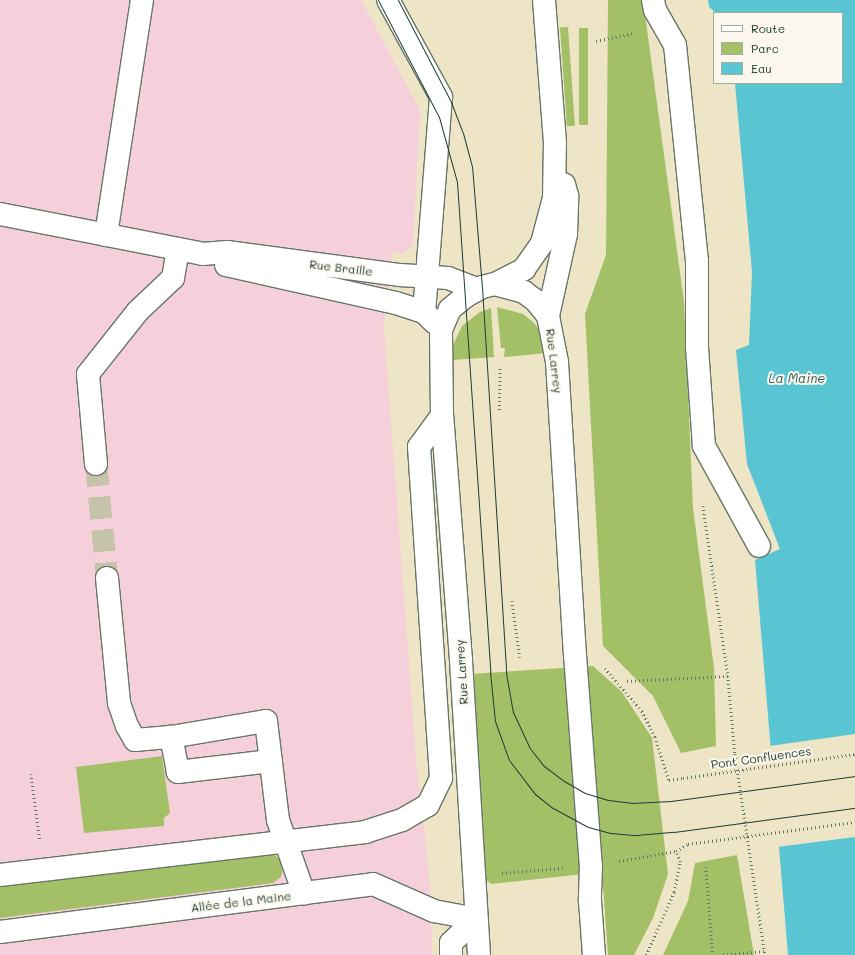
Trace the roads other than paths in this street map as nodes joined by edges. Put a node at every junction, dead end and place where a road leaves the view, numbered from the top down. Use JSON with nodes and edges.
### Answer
{"nodes":[{"id":1,"x":142,"y":0,"type":"edge"},
{"id":2,"x":388,"y":0,"type":"edge"},
{"id":3,"x":544,"y":0,"type":"edge"},
{"id":4,"x":653,"y":0,"type":"edge"},
{"id":5,"x":555,"y":143,"type":"junction"},
{"id":6,"x":0,"y":214,"type":"edge"},
{"id":7,"x":106,"y":235,"type":"junction"},
{"id":8,"x":178,"y":249,"type":"junction"},
{"id":9,"x":203,"y":254,"type":"junction"},
{"id":10,"x":427,"y":276,"type":"junction"},
{"id":11,"x":486,"y":287,"type":"junction"},
{"id":12,"x":424,"y":312,"type":"junction"},
{"id":13,"x":548,"y":316,"type":"junction"},
{"id":14,"x":441,"y":330,"type":"junction"},
{"id":15,"x":442,"y":415,"type":"junction"},
{"id":16,"x":96,"y":464,"type":"tunnel mouth"},
{"id":17,"x":759,"y":546,"type":"dead end"},
{"id":18,"x":107,"y":578,"type":"tunnel mouth"},
{"id":19,"x":171,"y":737,"type":"junction"},
{"id":20,"x":271,"y":762,"type":"junction"},
{"id":21,"x":285,"y":840,"type":"junction"},
{"id":22,"x":0,"y":875,"type":"edge"},
{"id":23,"x":304,"y":894,"type":"junction"},
{"id":24,"x":476,"y":919,"type":"junction"},
{"id":25,"x":0,"y":932,"type":"edge"},
{"id":26,"x":451,"y":955,"type":"edge"},
{"id":27,"x":479,"y":955,"type":"edge"},
{"id":28,"x":594,"y":955,"type":"edge"}],
"edges":[{"from":1,"to":7,"type":"street"},
{"from":2,"to":10,"type":"street"},
{"from":3,"to":5,"type":"street"},
{"from":4,"to":17,"type":"street"},
{"from":5,"to":11,"type":"street"},
{"from":5,"to":13,"type":"street"},
{"from":6,"to":7,"type":"street","name":"Rue Braille"},
{"from":7,"to":8,"type":"street","name":"Rue Braille"},
{"from":8,"to":9,"type":"street","name":"Rue Braille"},
{"from":8,"to":16,"type":"street"},
{"from":9,"to":10,"type":"street","name":"Rue Braille"},
{"from":9,"to":12,"type":"street","name":"Rue Braille"},
{"from":10,"to":11,"type":"street","name":"Rue Braille"},
{"from":10,"to":12,"type":"street"},
{"from":11,"to":13,"type":"street","name":"Rue Larrey"},
{"from":11,"to":14,"type":"street","name":"Rue Larrey"},
{"from":12,"to":14,"type":"street","name":"Rue Braille"},
{"from":13,"to":28,"type":"street","name":"Rue Larrey"},
{"from":14,"to":15,"type":"street","name":"Rue Larrey"},
{"from":15,"to":21,"type":"street"},
{"from":15,"to":24,"type":"street","name":"Rue Larrey"},
{"from":18,"to":19,"type":"street"},
{"from":19,"to":20,"type":"street"},
{"from":19,"to":20,"type":"street"},
{"from":20,"to":21,"type":"street"},
{"from":21,"to":22,"type":"street"},
{"from":21,"to":23,"type":"street"},
{"from":23,"to":24,"type":"street","name":"Allée de la Maine"},
{"from":23,"to":25,"type":"street","name":"Allée de la Maine"},
{"from":24,"to":26,"type":"street"},
{"from":24,"to":27,"type":"street","name":"Rue Larrey"}]}
